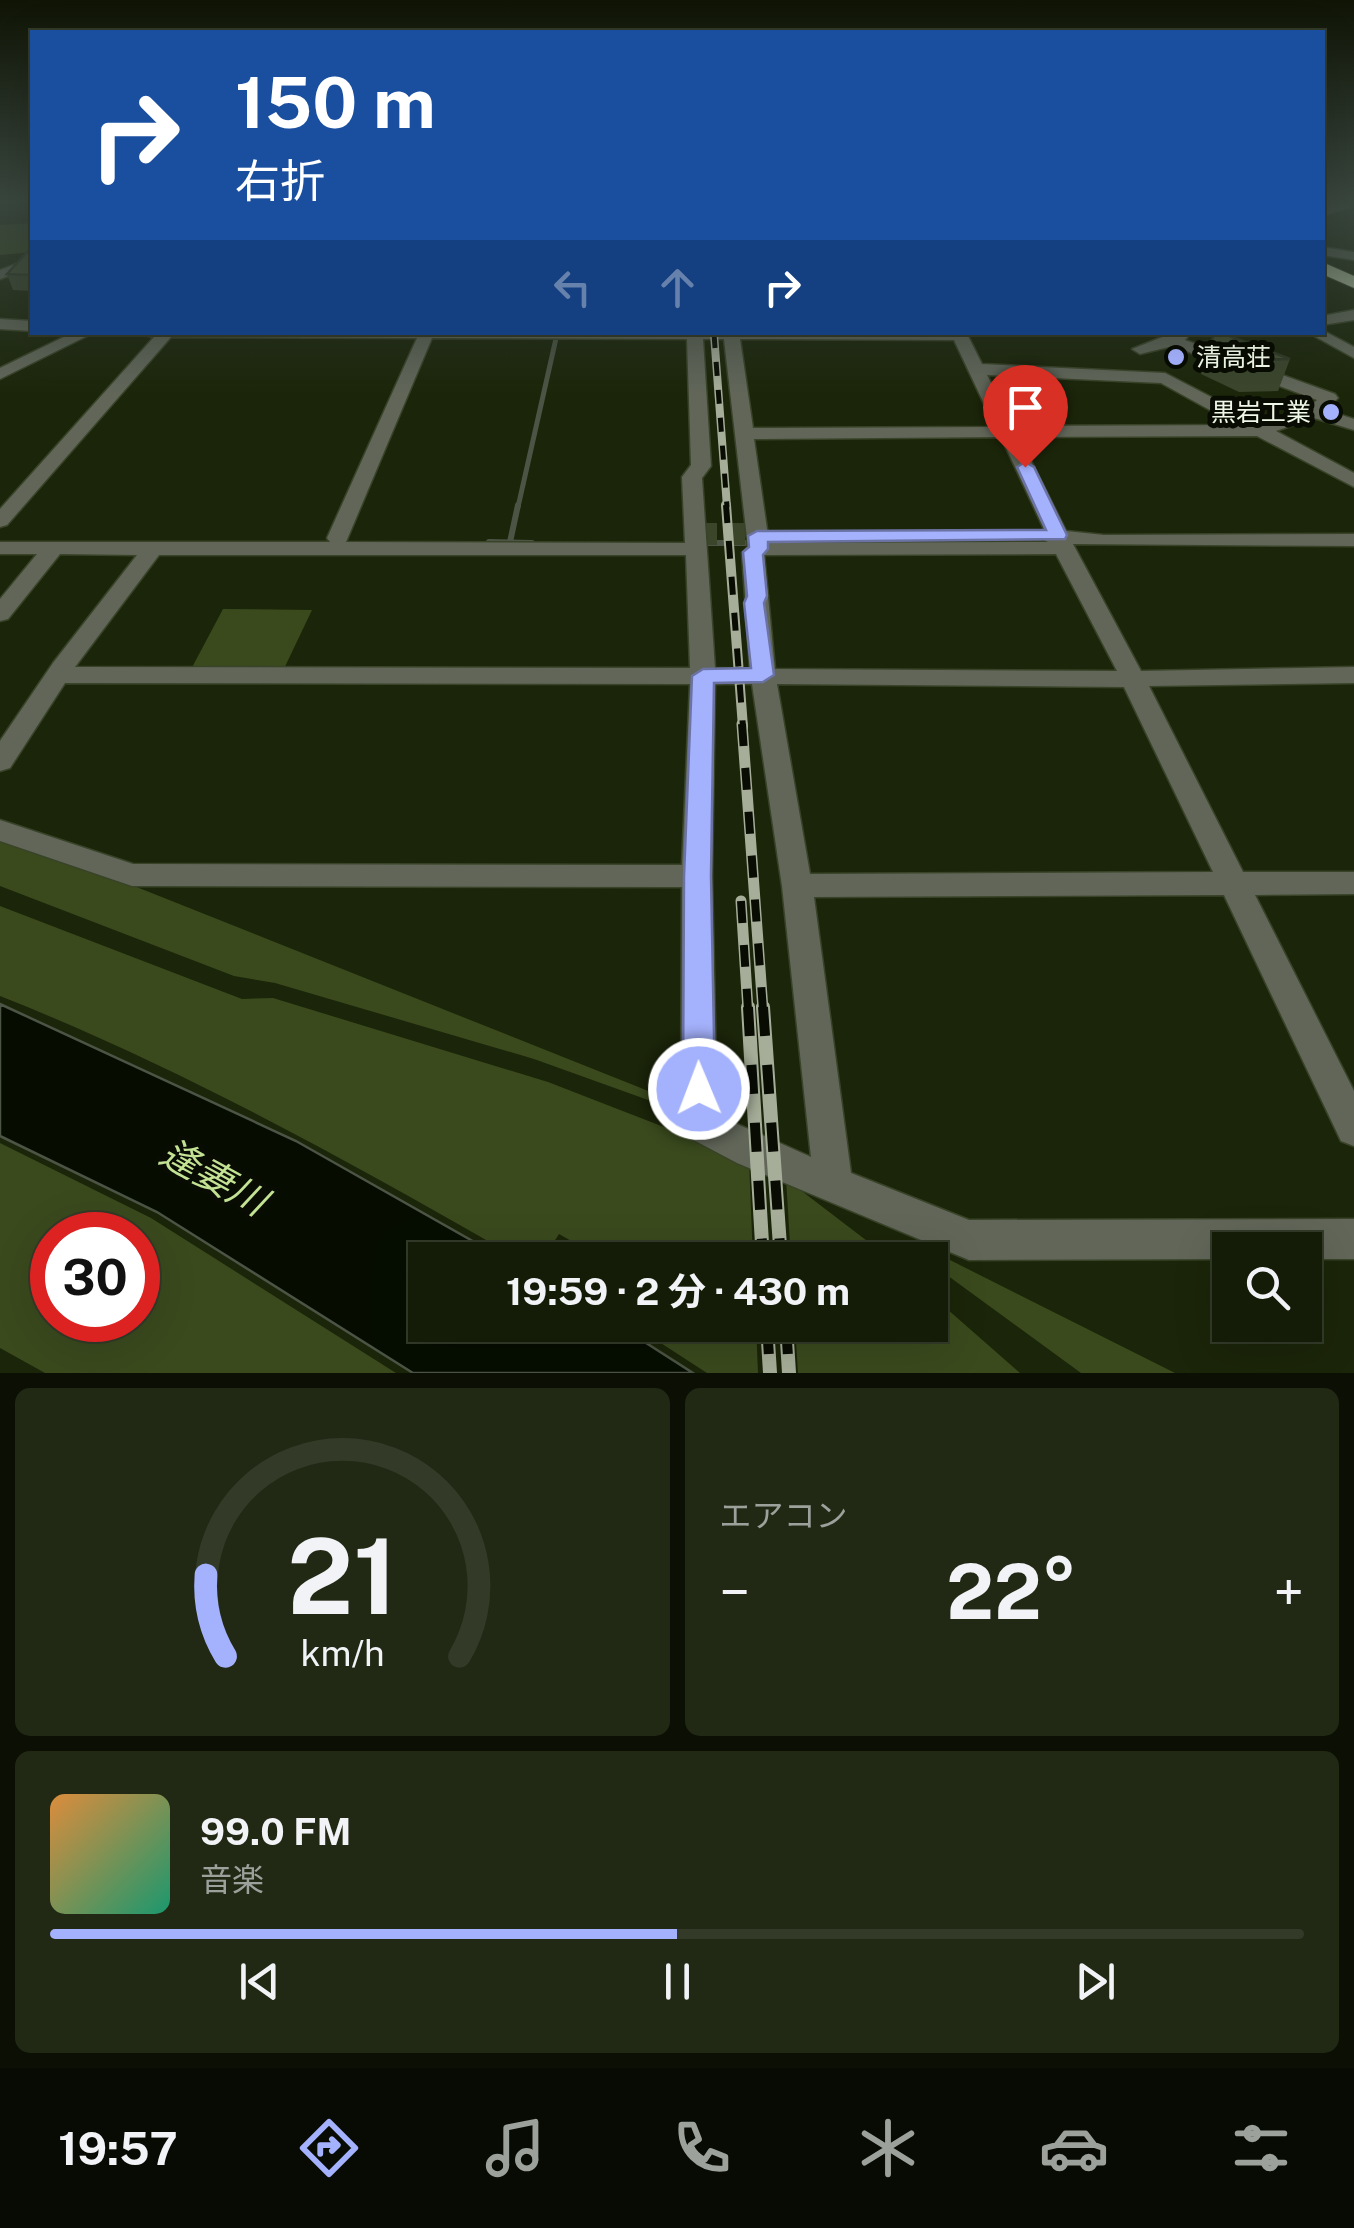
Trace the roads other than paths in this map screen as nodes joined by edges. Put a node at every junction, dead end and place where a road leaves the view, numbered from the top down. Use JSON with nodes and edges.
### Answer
{"nodes":[{"id":1,"x":1329,"y":267,"type":"edge"},
{"id":2,"x":1354,"y":279,"type":"edge"},
{"id":3,"x":1354,"y":315,"type":"edge"},
{"id":4,"x":1325,"y":321,"type":"edge"},
{"id":5,"x":82,"y":335,"type":"edge"},
{"id":6,"x":165,"y":335,"type":"edge"},
{"id":7,"x":427,"y":335,"type":"edge"},
{"id":8,"x":695,"y":335,"type":"edge"},
{"id":9,"x":714,"y":335,"type":"edge"},
{"id":10,"x":778,"y":335,"type":"edge"},
{"id":11,"x":959,"y":335,"type":"edge"},
{"id":12,"x":1319,"y":335,"type":"edge"},
{"id":13,"x":732,"y":336,"type":"junction"},
{"id":14,"x":1180,"y":337,"type":"edge"},
{"id":15,"x":1140,"y":349,"type":"dead end"},
{"id":16,"x":1354,"y":354,"type":"edge"},
{"id":17,"x":976,"y":369,"type":"junction"},
{"id":18,"x":0,"y":374,"type":"edge"},
{"id":19,"x":1314,"y":412,"type":"junction"},
{"id":20,"x":1354,"y":425,"type":"edge"},
{"id":21,"x":1263,"y":430,"type":"junction"},
{"id":22,"x":1009,"y":433,"type":"junction"},
{"id":23,"x":743,"y":434,"type":"junction"},
{"id":24,"x":1354,"y":481,"type":"edge"},
{"id":25,"x":0,"y":521,"type":"edge"},
{"id":26,"x":0,"y":536,"type":"edge"},
{"id":27,"x":338,"y":538,"type":"junction"},
{"id":28,"x":754,"y":540,"type":"junction"},
{"id":29,"x":1354,"y":540,"type":"edge"},
{"id":30,"x":696,"y":542,"type":"junction"},
{"id":31,"x":1060,"y":542,"type":"junction"},
{"id":32,"x":0,"y":548,"type":"edge"},
{"id":33,"x":54,"y":548,"type":"junction"},
{"id":34,"x":153,"y":548,"type":"junction"},
{"id":35,"x":0,"y":614,"type":"edge"},
{"id":36,"x":58,"y":674,"type":"junction"},
{"id":37,"x":763,"y":675,"type":"junction"},
{"id":38,"x":1354,"y":675,"type":"edge"},
{"id":39,"x":703,"y":676,"type":"junction"},
{"id":40,"x":1133,"y":679,"type":"junction"},
{"id":41,"x":0,"y":762,"type":"edge"},
{"id":42,"x":0,"y":830,"type":"edge"},
{"id":43,"x":698,"y":876,"type":"junction"},
{"id":44,"x":1354,"y":883,"type":"edge"},
{"id":45,"x":1234,"y":884,"type":"junction"},
{"id":46,"x":798,"y":886,"type":"junction"},
{"id":47,"x":1354,"y":1129,"type":"edge"},
{"id":48,"x":833,"y":1184,"type":"junction"},
{"id":49,"x":1354,"y":1239,"type":"edge"}],
"edges":[{"from":1,"to":2,"type":"highway"},
{"from":3,"to":4,"type":"street"},
{"from":5,"to":18,"type":"street"},
{"from":6,"to":25,"type":"street"},
{"from":7,"to":27,"type":"street"},
{"from":8,"to":30,"type":"street"},
{"from":9,"to":13,"type":"street"},
{"from":10,"to":13,"type":"street"},
{"from":11,"to":17,"type":"street"},
{"from":12,"to":16,"type":"street"},
{"from":13,"to":23,"type":"street"},
{"from":14,"to":15,"type":"street"},
{"from":14,"to":19,"type":"street"},
{"from":17,"to":21,"type":"street"},
{"from":17,"to":22,"type":"street"},
{"from":19,"to":20,"type":"street"},
{"from":19,"to":21,"type":"street"},
{"from":21,"to":22,"type":"street"},
{"from":21,"to":24,"type":"street"},
{"from":22,"to":23,"type":"street"},
{"from":22,"to":31,"type":"street"},
{"from":23,"to":28,"type":"street"},
{"from":26,"to":27,"type":"street"},
{"from":27,"to":30,"type":"street"},
{"from":28,"to":31,"type":"street"},
{"from":28,"to":37,"type":"street"},
{"from":29,"to":31,"type":"street"},
{"from":30,"to":34,"type":"street"},
{"from":30,"to":39,"type":"street"},
{"from":31,"to":40,"type":"street"},
{"from":32,"to":33,"type":"street"},
{"from":33,"to":34,"type":"street"},
{"from":33,"to":35,"type":"street"},
{"from":34,"to":36,"type":"street"},
{"from":36,"to":39,"type":"street"},
{"from":36,"to":41,"type":"street"},
{"from":37,"to":39,"type":"street"},
{"from":37,"to":40,"type":"street"},
{"from":37,"to":46,"type":"street"},
{"from":38,"to":40,"type":"street"},
{"from":39,"to":43,"type":"street"},
{"from":40,"to":45,"type":"street"},
{"from":42,"to":43,"type":"street"},
{"from":43,"to":48,"type":"street"},
{"from":44,"to":45,"type":"street"},
{"from":45,"to":46,"type":"street"},
{"from":45,"to":47,"type":"street"},
{"from":46,"to":48,"type":"street"},
{"from":48,"to":49,"type":"street"}]}
